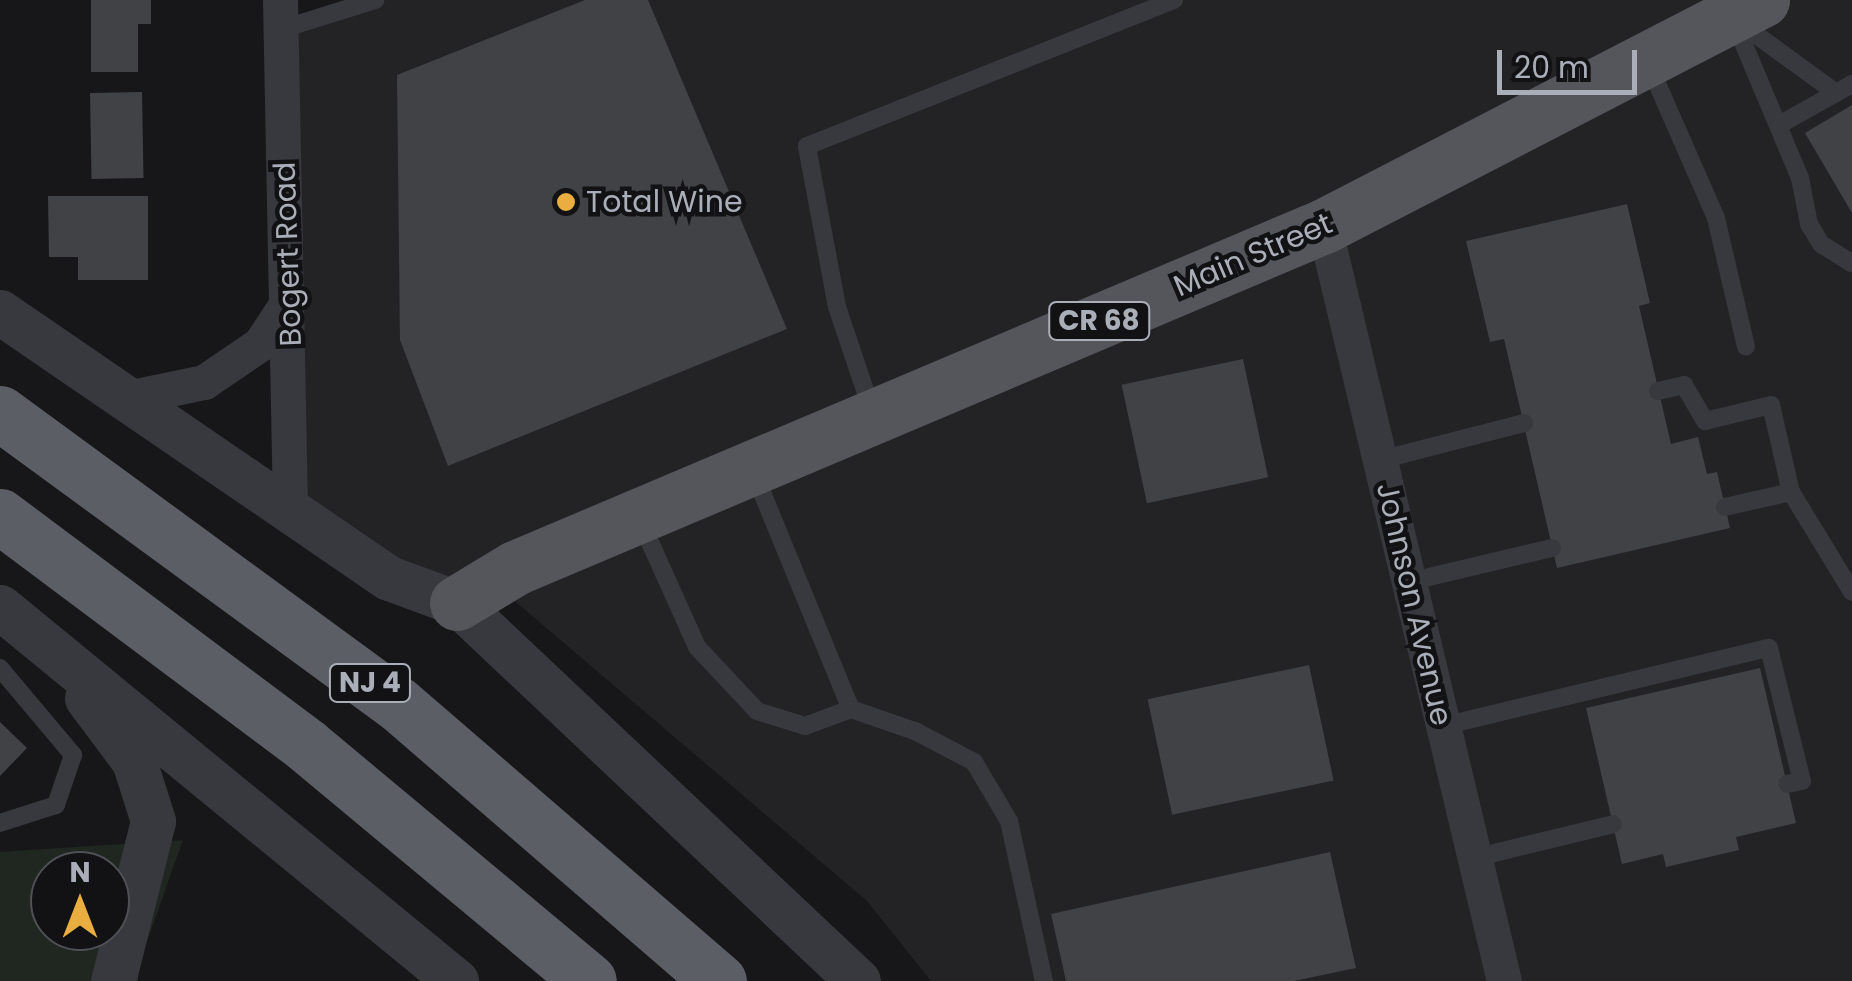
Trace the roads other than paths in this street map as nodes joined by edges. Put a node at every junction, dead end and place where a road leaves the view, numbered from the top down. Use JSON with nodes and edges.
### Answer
{"nodes":[{"id":1,"x":376,"y":0,"type":"edge"},
{"id":2,"x":1174,"y":0,"type":"edge"},
{"id":3,"x":1747,"y":8,"type":"edge"},
{"id":4,"x":280,"y":15,"type":"edge"},
{"id":5,"x":1648,"y":62,"type":"junction"},
{"id":6,"x":1844,"y":88,"type":"edge"},
{"id":7,"x":1780,"y":125,"type":"junction"},
{"id":8,"x":1324,"y":226,"type":"junction"},
{"id":9,"x":1852,"y":263,"type":"edge"},
{"id":10,"x":291,"y":296,"type":"junction"},
{"id":11,"x":0,"y":312,"type":"edge"},
{"id":12,"x":1746,"y":347,"type":"dead end"},
{"id":13,"x":1658,"y":391,"type":"dead end"},
{"id":14,"x":127,"y":398,"type":"junction"},
{"id":15,"x":0,"y":413,"type":"edge"},
{"id":16,"x":874,"y":416,"type":"junction"},
{"id":17,"x":1524,"y":423,"type":"dead end"},
{"id":18,"x":1380,"y":460,"type":"junction"},
{"id":19,"x":752,"y":468,"type":"junction"},
{"id":20,"x":1791,"y":492,"type":"junction"},
{"id":21,"x":1725,"y":507,"type":"dead end"},
{"id":22,"x":290,"y":508,"type":"junction"},
{"id":23,"x":638,"y":515,"type":"junction"},
{"id":24,"x":0,"y":516,"type":"edge"},
{"id":25,"x":1552,"y":548,"type":"dead end"},
{"id":26,"x":1408,"y":582,"type":"junction"},
{"id":27,"x":1852,"y":592,"type":"edge"},
{"id":28,"x":457,"y":604,"type":"junction"},
{"id":29,"x":0,"y":607,"type":"edge"},
{"id":30,"x":47,"y":644,"type":"junction"},
{"id":31,"x":0,"y":668,"type":"edge"},
{"id":32,"x":851,"y":710,"type":"junction"},
{"id":33,"x":1443,"y":726,"type":"junction"},
{"id":34,"x":1787,"y":784,"type":"dead end"},
{"id":35,"x":0,"y":823,"type":"edge"},
{"id":36,"x":1613,"y":824,"type":"dead end"},
{"id":37,"x":1474,"y":858,"type":"junction"},
{"id":38,"x":113,"y":981,"type":"edge"},
{"id":39,"x":456,"y":981,"type":"edge"},
{"id":40,"x":588,"y":981,"type":"edge"},
{"id":41,"x":719,"y":981,"type":"edge"},
{"id":42,"x":858,"y":981,"type":"edge"},
{"id":43,"x":1044,"y":981,"type":"edge"},
{"id":44,"x":1504,"y":981,"type":"edge"}],
"edges":[{"from":1,"to":4,"type":"lane"},
{"from":2,"to":16,"type":"lane"},
{"from":3,"to":5,"type":"main road","name":"Main Street","number":"CR 68"},
{"from":3,"to":6,"type":"lane"},
{"from":3,"to":7,"type":"lane"},
{"from":4,"to":10,"type":"street","name":"Bogert Road"},
{"from":5,"to":8,"type":"main road","name":"Main Street","number":"CR 68"},
{"from":5,"to":12,"type":"lane"},
{"from":6,"to":7,"type":"lane"},
{"from":7,"to":9,"type":"lane"},
{"from":8,"to":16,"type":"main road","name":"Main Street","number":"CR 68"},
{"from":8,"to":18,"type":"street","name":"Johnson Avenue"},
{"from":10,"to":14,"type":"street"},
{"from":10,"to":22,"type":"street","name":"Bogert Road"},
{"from":11,"to":14,"type":"street"},
{"from":13,"to":20,"type":"lane"},
{"from":14,"to":22,"type":"street"},
{"from":15,"to":41,"type":"highway","number":"NJ 4"},
{"from":16,"to":19,"type":"main road","name":"Main Street","number":"CR 68"},
{"from":17,"to":18,"type":"lane"},
{"from":18,"to":26,"type":"street","name":"Johnson Avenue"},
{"from":19,"to":23,"type":"main road","name":"Main Street","number":"CR 68"},
{"from":19,"to":32,"type":"lane"},
{"from":20,"to":21,"type":"lane"},
{"from":20,"to":27,"type":"lane"},
{"from":22,"to":28,"type":"street"},
{"from":23,"to":28,"type":"main road","name":"Main Street","number":"CR 68"},
{"from":23,"to":32,"type":"lane"},
{"from":24,"to":40,"type":"highway","number":"NJ 4"},
{"from":25,"to":26,"type":"lane"},
{"from":26,"to":33,"type":"street","name":"Johnson Avenue"},
{"from":28,"to":42,"type":"street"},
{"from":29,"to":30,"type":"street"},
{"from":30,"to":38,"type":"street"},
{"from":30,"to":39,"type":"street"},
{"from":31,"to":35,"type":"lane"},
{"from":32,"to":43,"type":"lane"},
{"from":33,"to":34,"type":"lane"},
{"from":33,"to":37,"type":"street","name":"Johnson Avenue"},
{"from":36,"to":37,"type":"lane"},
{"from":37,"to":44,"type":"street","name":"Johnson Avenue"}]}
